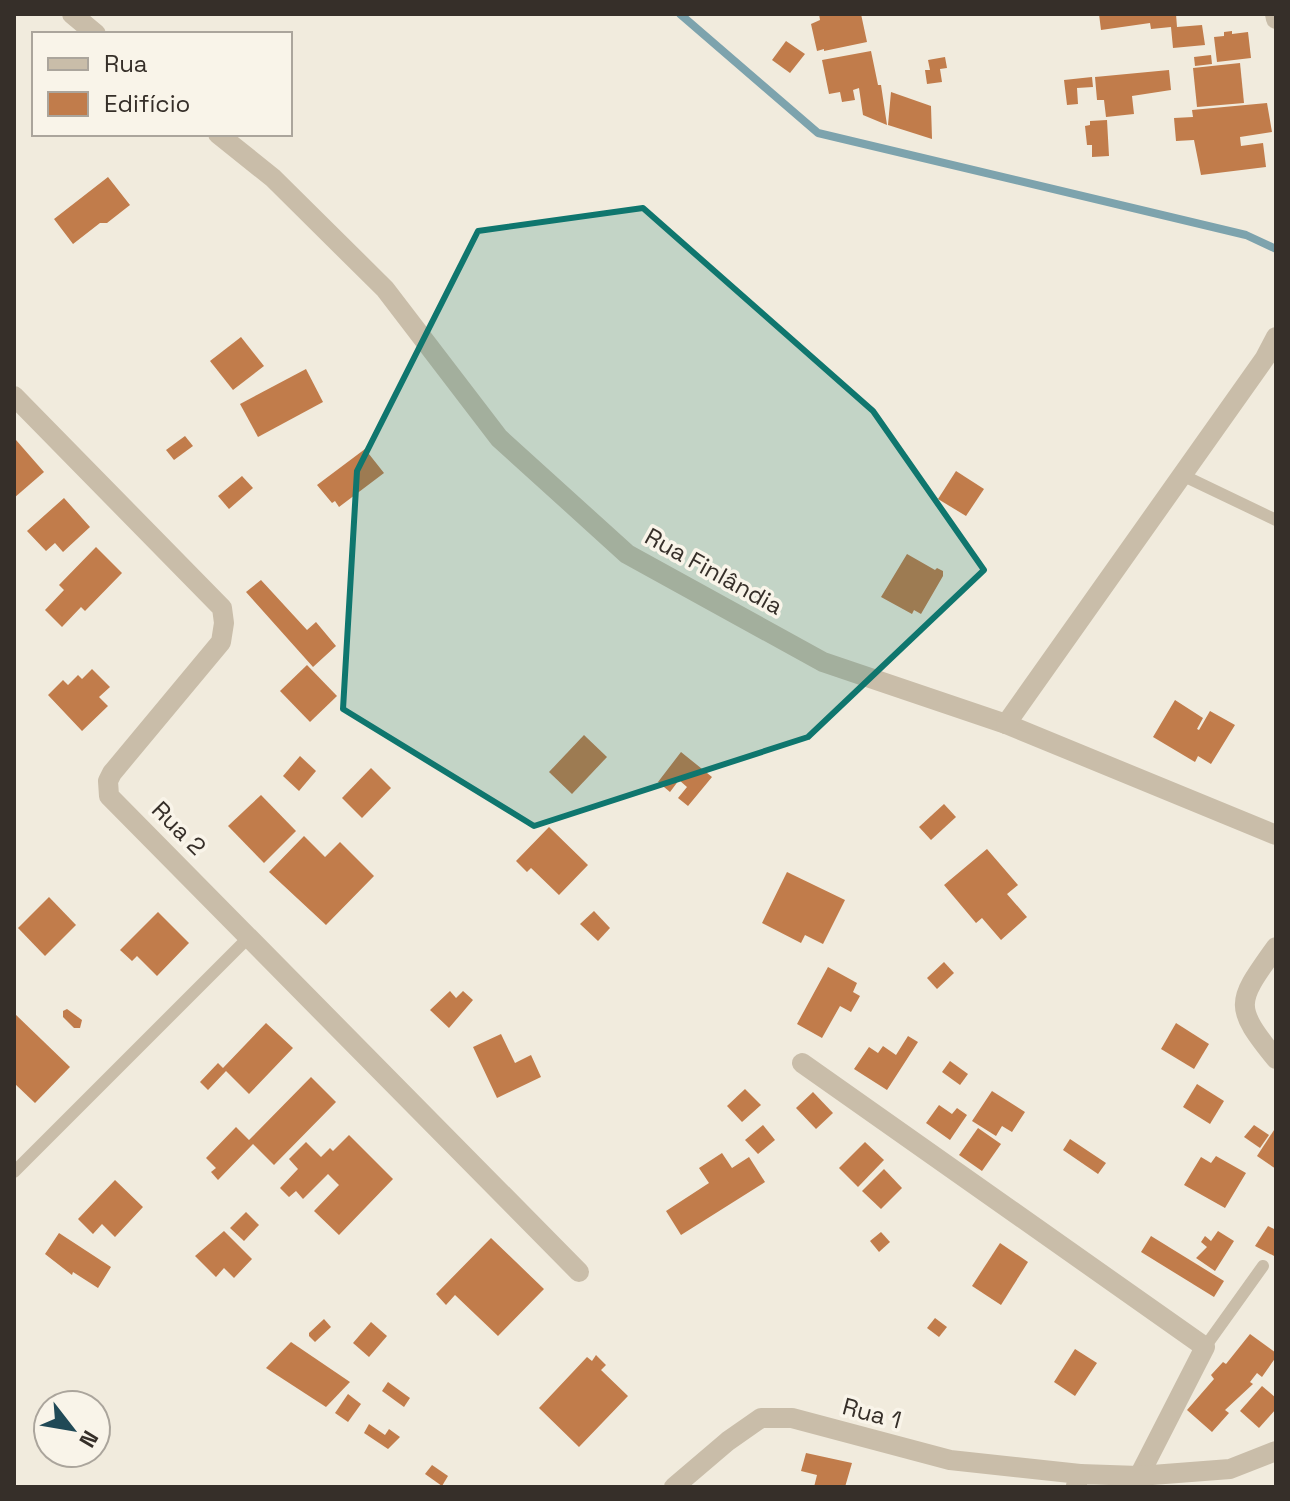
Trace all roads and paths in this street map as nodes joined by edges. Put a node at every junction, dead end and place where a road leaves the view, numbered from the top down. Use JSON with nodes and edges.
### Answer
{"nodes":[{"id":1,"x":72,"y":14,"type":"edge"},
{"id":2,"x":94,"y":32,"type":"edge"},
{"id":3,"x":220,"y":136,"type":"edge"},
{"id":4,"x":1276,"y":337,"type":"edge"},
{"id":5,"x":14,"y":396,"type":"edge"},
{"id":6,"x":1182,"y":475,"type":"junction"},
{"id":7,"x":1276,"y":520,"type":"edge"},
{"id":8,"x":1006,"y":724,"type":"junction"},
{"id":9,"x":1276,"y":835,"type":"edge"},
{"id":10,"x":250,"y":936,"type":"junction"},
{"id":11,"x":1276,"y":947,"type":"edge"},
{"id":12,"x":1276,"y":1059,"type":"edge"},
{"id":13,"x":802,"y":1063,"type":"dead end"},
{"id":14,"x":14,"y":1172,"type":"edge"},
{"id":15,"x":1263,"y":1266,"type":"dead end"},
{"id":16,"x":579,"y":1272,"type":"dead end"},
{"id":17,"x":1205,"y":1347,"type":"junction"},
{"id":18,"x":1276,"y":1451,"type":"edge"},
{"id":19,"x":1139,"y":1476,"type":"junction"},
{"id":20,"x":1078,"y":1481,"type":"edge"},
{"id":21,"x":674,"y":1487,"type":"edge"}],
"edges":[{"from":1,"to":2,"type":"street"},
{"from":3,"to":8,"type":"street","name":"Rua Finlândia"},
{"from":4,"to":6,"type":"street"},
{"from":5,"to":10,"type":"street","name":"Rua 2"},
{"from":6,"to":7,"type":"lane"},
{"from":6,"to":8,"type":"street"},
{"from":8,"to":9,"type":"street","name":"Rua Finlândia"},
{"from":10,"to":14,"type":"lane"},
{"from":10,"to":16,"type":"street","name":"Rua 2"},
{"from":11,"to":12,"type":"street"},
{"from":13,"to":17,"type":"street"},
{"from":15,"to":17,"type":"lane"},
{"from":17,"to":19,"type":"street"},
{"from":18,"to":19,"type":"street","name":"Rua 1"},
{"from":19,"to":20,"type":"street","name":"Rua 1"},
{"from":20,"to":21,"type":"street","name":"Rua 1"}]}
